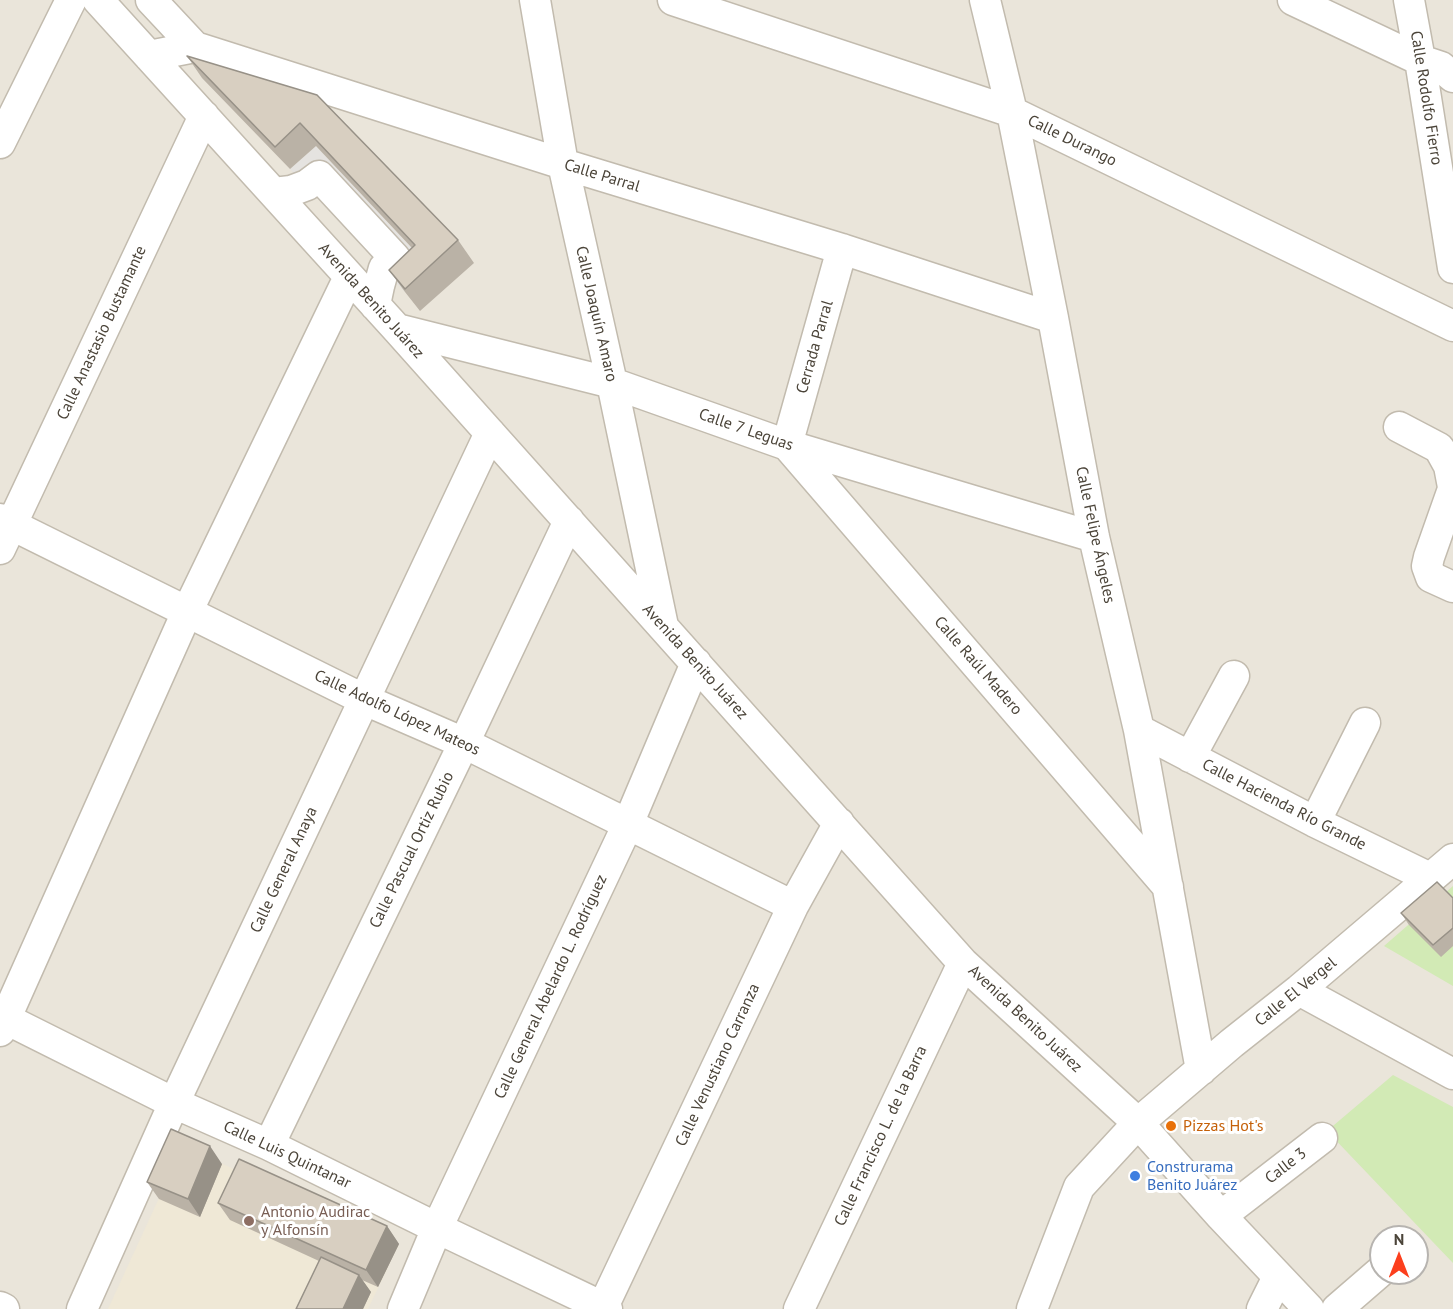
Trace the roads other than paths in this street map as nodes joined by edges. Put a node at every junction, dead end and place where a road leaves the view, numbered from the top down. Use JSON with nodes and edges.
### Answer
{"nodes":[{"id":1,"x":71,"y":0,"type":"edge"},
{"id":2,"x":98,"y":0,"type":"edge"},
{"id":3,"x":151,"y":0,"type":"edge"},
{"id":4,"x":535,"y":0,"type":"edge"},
{"id":5,"x":673,"y":0,"type":"edge"},
{"id":6,"x":985,"y":0,"type":"edge"},
{"id":7,"x":1293,"y":0,"type":"edge"},
{"id":8,"x":1409,"y":0,"type":"edge"},
{"id":9,"x":195,"y":47,"type":"junction"},
{"id":10,"x":149,"y":56,"type":"junction"},
{"id":11,"x":1420,"y":60,"type":"junction"},
{"id":12,"x":1453,"y":77,"type":"edge"},
{"id":13,"x":1012,"y":112,"type":"junction"},
{"id":14,"x":204,"y":117,"type":"junction"},
{"id":15,"x":1,"y":139,"type":"edge"},
{"id":16,"x":563,"y":164,"type":"junction"},
{"id":17,"x":274,"y":193,"type":"junction"},
{"id":18,"x":842,"y":249,"type":"junction"},
{"id":19,"x":1453,"y":268,"type":"edge"},
{"id":20,"x":350,"y":277,"type":"junction"},
{"id":21,"x":375,"y":305,"type":"junction"},
{"id":22,"x":1053,"y":318,"type":"junction"},
{"id":23,"x":1453,"y":326,"type":"edge"},
{"id":24,"x":397,"y":329,"type":"junction"},
{"id":25,"x":612,"y":383,"type":"junction"},
{"id":26,"x":1399,"y":427,"type":"dead end"},
{"id":27,"x":490,"y":433,"type":"junction"},
{"id":28,"x":787,"y":445,"type":"junction"},
{"id":29,"x":1453,"y":488,"type":"edge"},
{"id":30,"x":569,"y":521,"type":"junction"},
{"id":31,"x":4,"y":531,"type":"edge"},
{"id":32,"x":1094,"y":537,"type":"junction"},
{"id":33,"x":1453,"y":587,"type":"edge"},
{"id":34,"x":187,"y":612,"type":"junction"},
{"id":35,"x":663,"y":626,"type":"junction"},
{"id":36,"x":696,"y":663,"type":"junction"},
{"id":37,"x":1234,"y":676,"type":"dead end"},
{"id":38,"x":365,"y":700,"type":"junction"},
{"id":39,"x":1365,"y":723,"type":"dead end"},
{"id":40,"x":1139,"y":730,"type":"junction"},
{"id":41,"x":464,"y":743,"type":"junction"},
{"id":42,"x":1190,"y":757,"type":"junction"},
{"id":43,"x":1314,"y":822,"type":"junction"},
{"id":44,"x":839,"y":823,"type":"junction"},
{"id":45,"x":628,"y":824,"type":"junction"},
{"id":46,"x":1453,"y":858,"type":"edge"},
{"id":47,"x":1430,"y":878,"type":"junction"},
{"id":48,"x":1168,"y":886,"type":"junction"},
{"id":49,"x":793,"y":906,"type":"junction"},
{"id":50,"x":963,"y":963,"type":"junction"},
{"id":51,"x":1299,"y":990,"type":"junction"},
{"id":52,"x":2,"y":1022,"type":"edge"},
{"id":53,"x":1201,"y":1070,"type":"junction"},
{"id":54,"x":1453,"y":1074,"type":"edge"},
{"id":55,"x":174,"y":1104,"type":"junction"},
{"id":56,"x":1138,"y":1123,"type":"junction"},
{"id":57,"x":1322,"y":1138,"type":"dead end"},
{"id":58,"x":269,"y":1145,"type":"junction"},
{"id":59,"x":1221,"y":1216,"type":"junction"},
{"id":60,"x":437,"y":1228,"type":"junction"},
{"id":61,"x":1278,"y":1277,"type":"junction"},
{"id":62,"x":1369,"y":1281,"type":"edge"},
{"id":63,"x":604,"y":1308,"type":"edge"},
{"id":64,"x":82,"y":1309,"type":"edge"},
{"id":65,"x":403,"y":1309,"type":"edge"},
{"id":66,"x":799,"y":1309,"type":"edge"},
{"id":67,"x":1032,"y":1309,"type":"edge"},
{"id":68,"x":1262,"y":1309,"type":"edge"},
{"id":69,"x":1309,"y":1309,"type":"edge"},
{"id":70,"x":1337,"y":1309,"type":"edge"}],
"edges":[{"from":1,"to":15,"type":"street"},
{"from":2,"to":10,"type":"street","name":"Avenida Benito Juárez"},
{"from":3,"to":9,"type":"street"},
{"from":4,"to":16,"type":"street","name":"Calle Joaquín Amaro"},
{"from":5,"to":13,"type":"street","name":"Calle Durango"},
{"from":6,"to":13,"type":"street","name":"Calle Felipe Ángeles"},
{"from":7,"to":11,"type":"street"},
{"from":8,"to":11,"type":"street","name":"Calle Rodolfo Fierro"},
{"from":9,"to":10,"type":"street","name":"Calle Parral"},
{"from":9,"to":16,"type":"street","name":"Calle Parral"},
{"from":10,"to":14,"type":"street","name":"Avenida Benito Juárez"},
{"from":11,"to":12,"type":"street"},
{"from":11,"to":19,"type":"street","name":"Calle Rodolfo Fierro"},
{"from":13,"to":22,"type":"street","name":"Calle Felipe Ángeles"},
{"from":13,"to":23,"type":"street","name":"Calle Durango"},
{"from":14,"to":17,"type":"street","name":"Avenida Benito Juárez"},
{"from":14,"to":31,"type":"street","name":"Calle Anastasio Bustamante"},
{"from":16,"to":18,"type":"street","name":"Calle Parral"},
{"from":16,"to":25,"type":"street","name":"Calle Joaquín Amaro"},
{"from":17,"to":20,"type":"street","name":"Avenida Benito Juárez"},
{"from":17,"to":21,"type":"street"},
{"from":18,"to":22,"type":"street","name":"Calle Parral"},
{"from":18,"to":28,"type":"street","name":"Cerrada Parral"},
{"from":20,"to":21,"type":"street","name":"Avenida Benito Juárez"},
{"from":20,"to":34,"type":"street"},
{"from":21,"to":24,"type":"street","name":"Avenida Benito Juárez"},
{"from":22,"to":32,"type":"street","name":"Calle Felipe Ángeles"},
{"from":24,"to":25,"type":"street","name":"Calle 7 Leguas"},
{"from":24,"to":27,"type":"street","name":"Avenida Benito Juárez"},
{"from":25,"to":28,"type":"street","name":"Calle 7 Leguas"},
{"from":25,"to":35,"type":"street","name":"Calle Joaquín Amaro"},
{"from":26,"to":29,"type":"street"},
{"from":27,"to":30,"type":"street","name":"Avenida Benito Juárez"},
{"from":27,"to":38,"type":"street","name":"Calle General Anaya"},
{"from":28,"to":32,"type":"street","name":"Calle 7 Leguas"},
{"from":28,"to":48,"type":"street","name":"Calle Raúl Madero"},
{"from":29,"to":33,"type":"street"},
{"from":30,"to":35,"type":"street","name":"Avenida Benito Juárez"},
{"from":30,"to":41,"type":"street","name":"Calle Pascual Ortiz Rubio"},
{"from":31,"to":34,"type":"street","name":"Calle Adolfo López Mateos"},
{"from":32,"to":40,"type":"street","name":"Calle Felipe Ángeles"},
{"from":34,"to":38,"type":"street","name":"Calle Adolfo López Mateos"},
{"from":34,"to":52,"type":"street"},
{"from":35,"to":36,"type":"street","name":"Avenida Benito Juárez"},
{"from":36,"to":44,"type":"street","name":"Avenida Benito Juárez"},
{"from":36,"to":45,"type":"street","name":"Calle General Abelardo L. Rodríguez"},
{"from":37,"to":42,"type":"street"},
{"from":38,"to":41,"type":"street","name":"Calle Adolfo López Mateos"},
{"from":38,"to":55,"type":"street","name":"Calle General Anaya"},
{"from":39,"to":43,"type":"street"},
{"from":40,"to":42,"type":"street","name":"Calle Hacienda Río Grande"},
{"from":40,"to":48,"type":"street","name":"Calle Felipe Ángeles"},
{"from":41,"to":45,"type":"street","name":"Calle Adolfo López Mateos"},
{"from":41,"to":58,"type":"street","name":"Calle Pascual Ortiz Rubio"},
{"from":42,"to":43,"type":"street","name":"Calle Hacienda Río Grande"},
{"from":43,"to":47,"type":"street","name":"Calle Hacienda Río Grande"},
{"from":44,"to":49,"type":"street","name":"Calle Venustiano Carranza"},
{"from":44,"to":50,"type":"street","name":"Avenida Benito Juárez"},
{"from":45,"to":49,"type":"street","name":"Calle Adolfo López Mateos"},
{"from":45,"to":60,"type":"street","name":"Calle General Abelardo L. Rodríguez"},
{"from":46,"to":47,"type":"street","name":"Calle El Vergel"},
{"from":47,"to":51,"type":"street","name":"Calle El Vergel"},
{"from":48,"to":53,"type":"street","name":"Calle Felipe Ángeles"},
{"from":49,"to":63,"type":"street","name":"Calle Venustiano Carranza"},
{"from":50,"to":56,"type":"street","name":"Avenida Benito Juárez"},
{"from":50,"to":66,"type":"street","name":"Calle Francisco L. de la Barra"},
{"from":51,"to":53,"type":"street","name":"Calle El Vergel"},
{"from":51,"to":54,"type":"street"},
{"from":52,"to":55,"type":"street","name":"Calle Luis Quintanar"},
{"from":53,"to":56,"type":"street","name":"Calle El Vergel"},
{"from":55,"to":58,"type":"street","name":"Calle Luis Quintanar"},
{"from":55,"to":64,"type":"street","name":"Calle General Anaya"},
{"from":56,"to":59,"type":"street","name":"Avenida Benito Juárez"},
{"from":56,"to":67,"type":"street","name":"Calle El Vergel"},
{"from":57,"to":59,"type":"street","name":"Calle 3"},
{"from":58,"to":60,"type":"street","name":"Calle Luis Quintanar"},
{"from":59,"to":61,"type":"street","name":"Avenida Benito Juárez"},
{"from":60,"to":63,"type":"street","name":"Calle Luis Quintanar"},
{"from":60,"to":65,"type":"street","name":"Calle General Abelardo L. Rodríguez"},
{"from":61,"to":68,"type":"street"},
{"from":61,"to":69,"type":"street","name":"Avenida Benito Juárez"},
{"from":62,"to":70,"type":"street"}]}
